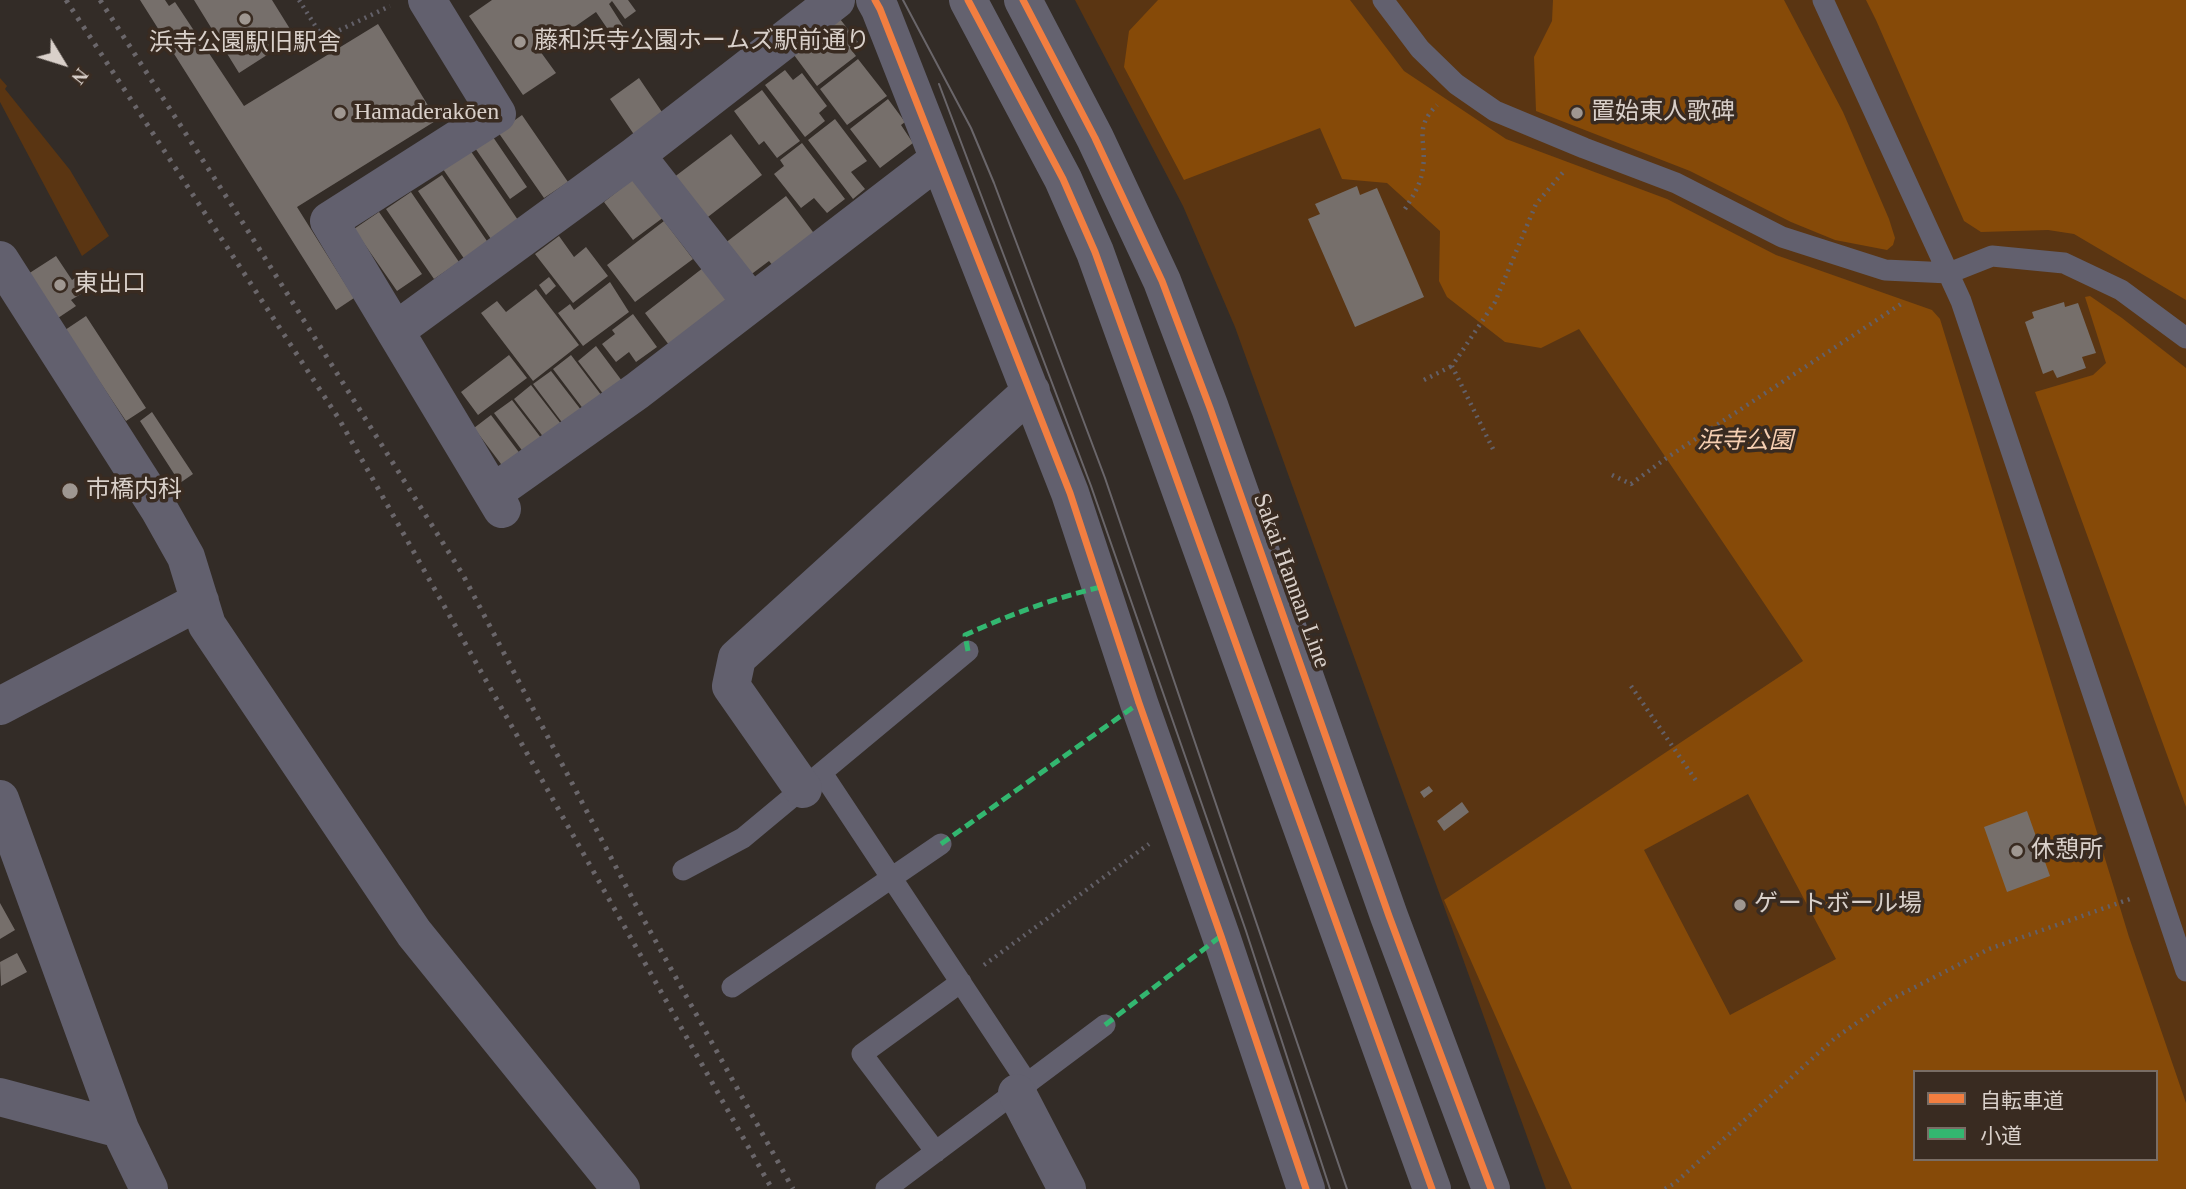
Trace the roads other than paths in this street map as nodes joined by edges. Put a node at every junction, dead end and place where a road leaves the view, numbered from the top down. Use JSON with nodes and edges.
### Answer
{"nodes":[{"id":1,"x":836,"y":0,"type":"edge"},
{"id":2,"x":875,"y":0,"type":"edge"},
{"id":3,"x":968,"y":0,"type":"edge"},
{"id":4,"x":1023,"y":0,"type":"edge"},
{"id":5,"x":1383,"y":0,"type":"edge"},
{"id":6,"x":1823,"y":0,"type":"edge"},
{"id":7,"x":410,"y":2,"type":"edge"},
{"id":8,"x":636,"y":155,"type":"junction"},
{"id":9,"x":939,"y":159,"type":"junction"},
{"id":10,"x":0,"y":260,"type":"edge"},
{"id":11,"x":1949,"y":273,"type":"junction"},
{"id":12,"x":751,"y":302,"type":"junction"},
{"id":13,"x":395,"y":331,"type":"junction"},
{"id":14,"x":2186,"y":338,"type":"edge"},
{"id":15,"x":1031,"y":391,"type":"junction"},
{"id":16,"x":200,"y":601,"type":"junction"},
{"id":17,"x":968,"y":651,"type":"dead end"},
{"id":18,"x":0,"y":706,"type":"edge"},
{"id":19,"x":813,"y":781,"type":"junction"},
{"id":20,"x":0,"y":799,"type":"edge"},
{"id":21,"x":941,"y":844,"type":"dead end"},
{"id":22,"x":683,"y":870,"type":"dead end"},
{"id":23,"x":892,"y":878,"type":"junction"},
{"id":24,"x":2186,"y":971,"type":"edge"},
{"id":25,"x":961,"y":982,"type":"junction"},
{"id":26,"x":732,"y":987,"type":"dead end"},
{"id":27,"x":1105,"y":1025,"type":"dead end"},
{"id":28,"x":1022,"y":1088,"type":"junction"},
{"id":29,"x":0,"y":1097,"type":"edge"},
{"id":30,"x":120,"y":1129,"type":"junction"},
{"id":31,"x":936,"y":1152,"type":"junction"},
{"id":32,"x":149,"y":1189,"type":"edge"},
{"id":33,"x":621,"y":1189,"type":"edge"},
{"id":34,"x":886,"y":1189,"type":"edge"},
{"id":35,"x":1068,"y":1189,"type":"edge"},
{"id":36,"x":1306,"y":1189,"type":"edge"},
{"id":37,"x":1432,"y":1189,"type":"edge"},
{"id":38,"x":1491,"y":1189,"type":"edge"}],
"edges":[{"from":1,"to":8,"type":"street"},
{"from":2,"to":9,"type":"street"},
{"from":3,"to":37,"type":"main road"},
{"from":4,"to":38,"type":"main road","name":"Sakai Hannan Line"},
{"from":5,"to":11,"type":"lane"},
{"from":6,"to":11,"type":"lane"},
{"from":7,"to":13,"type":"street"},
{"from":8,"to":12,"type":"street"},
{"from":8,"to":13,"type":"street"},
{"from":9,"to":12,"type":"street"},
{"from":9,"to":15,"type":"street"},
{"from":10,"to":16,"type":"street"},
{"from":11,"to":14,"type":"lane"},
{"from":11,"to":24,"type":"lane"},
{"from":12,"to":13,"type":"street"},
{"from":15,"to":19,"type":"street"},
{"from":15,"to":36,"type":"street"},
{"from":16,"to":18,"type":"street"},
{"from":16,"to":33,"type":"street"},
{"from":17,"to":19,"type":"lane"},
{"from":19,"to":22,"type":"lane"},
{"from":19,"to":23,"type":"lane"},
{"from":20,"to":30,"type":"street"},
{"from":21,"to":23,"type":"lane"},
{"from":23,"to":25,"type":"lane"},
{"from":23,"to":26,"type":"lane"},
{"from":25,"to":28,"type":"lane"},
{"from":25,"to":31,"type":"lane"},
{"from":27,"to":28,"type":"lane"},
{"from":28,"to":31,"type":"lane"},
{"from":28,"to":35,"type":"street"},
{"from":29,"to":30,"type":"street"},
{"from":30,"to":32,"type":"street"},
{"from":31,"to":34,"type":"lane"}]}
